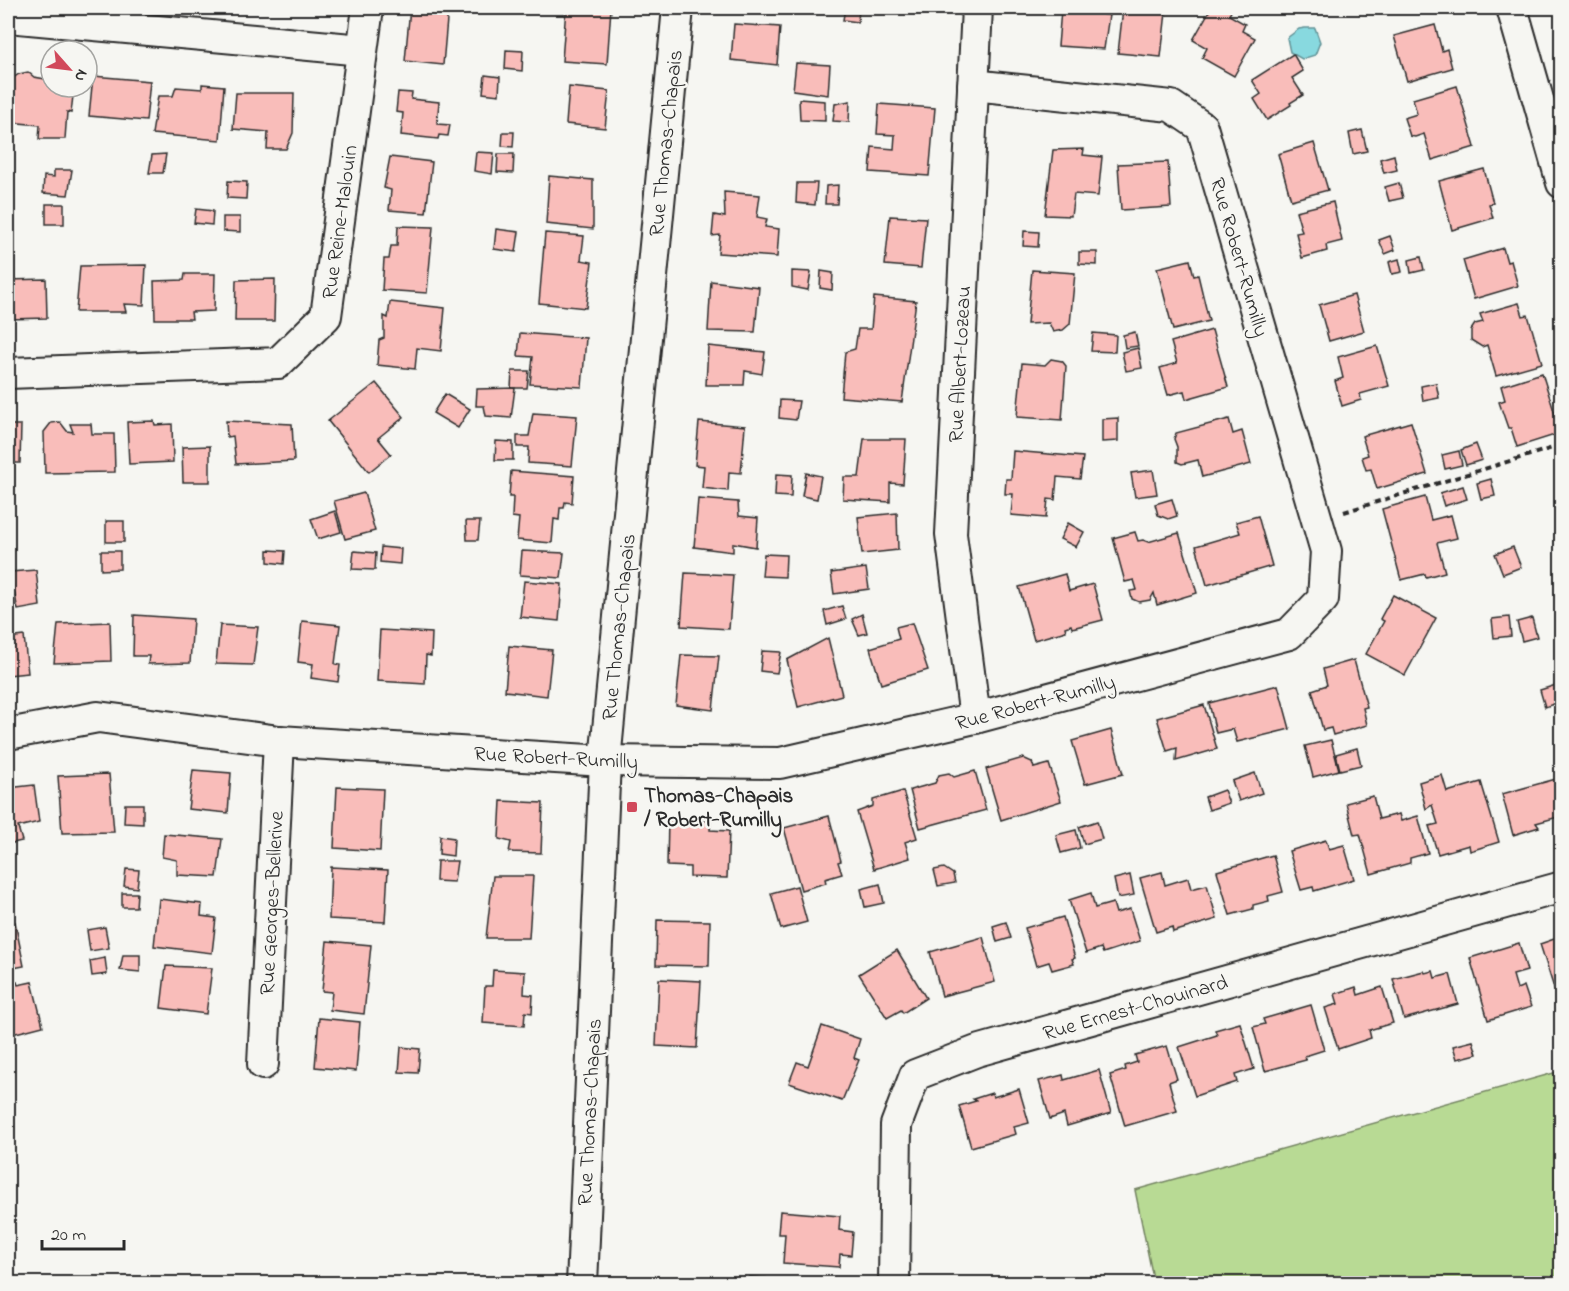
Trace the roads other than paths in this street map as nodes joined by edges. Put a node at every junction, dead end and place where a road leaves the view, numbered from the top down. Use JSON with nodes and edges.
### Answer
{"nodes":[{"id":1,"x":368,"y":8,"type":"edge"},
{"id":2,"x":678,"y":8,"type":"edge"},
{"id":3,"x":977,"y":8,"type":"edge"},
{"id":4,"x":1515,"y":8,"type":"edge"},
{"id":5,"x":8,"y":16,"type":"edge"},
{"id":6,"x":362,"y":50,"type":"junction"},
{"id":7,"x":973,"y":85,"type":"junction"},
{"id":8,"x":1562,"y":183,"type":"edge"},
{"id":9,"x":8,"y":373,"type":"edge"},
{"id":10,"x":975,"y":718,"type":"junction"},
{"id":11,"x":8,"y":734,"type":"edge"},
{"id":12,"x":279,"y":741,"type":"junction"},
{"id":13,"x":605,"y":761,"type":"junction"},
{"id":14,"x":1562,"y":887,"type":"edge"},
{"id":15,"x":263,"y":1064,"type":"dead end"},
{"id":16,"x":582,"y":1284,"type":"edge"},
{"id":17,"x":894,"y":1284,"type":"edge"}],
"edges":[{"from":1,"to":6,"type":"street","name":"Rue Reine-Malouin"},
{"from":2,"to":13,"type":"street","name":"Rue Thomas-Chapais"},
{"from":3,"to":7,"type":"street","name":"Rue Albert-Lozeau"},
{"from":4,"to":8,"type":"street"},
{"from":5,"to":6,"type":"street"},
{"from":6,"to":9,"type":"street","name":"Rue Reine-Malouin"},
{"from":7,"to":10,"type":"street","name":"Rue Albert-Lozeau"},
{"from":7,"to":10,"type":"street","name":"Rue Robert-Rumilly"},
{"from":10,"to":13,"type":"street","name":"Rue Robert-Rumilly"},
{"from":11,"to":12,"type":"street","name":"Rue Robert-Rumilly"},
{"from":12,"to":13,"type":"street","name":"Rue Robert-Rumilly"},
{"from":12,"to":15,"type":"street","name":"Rue Georges-Bellerive"},
{"from":13,"to":16,"type":"street","name":"Rue Thomas-Chapais"},
{"from":14,"to":17,"type":"street","name":"Rue Ernest-Chouinard"}]}
